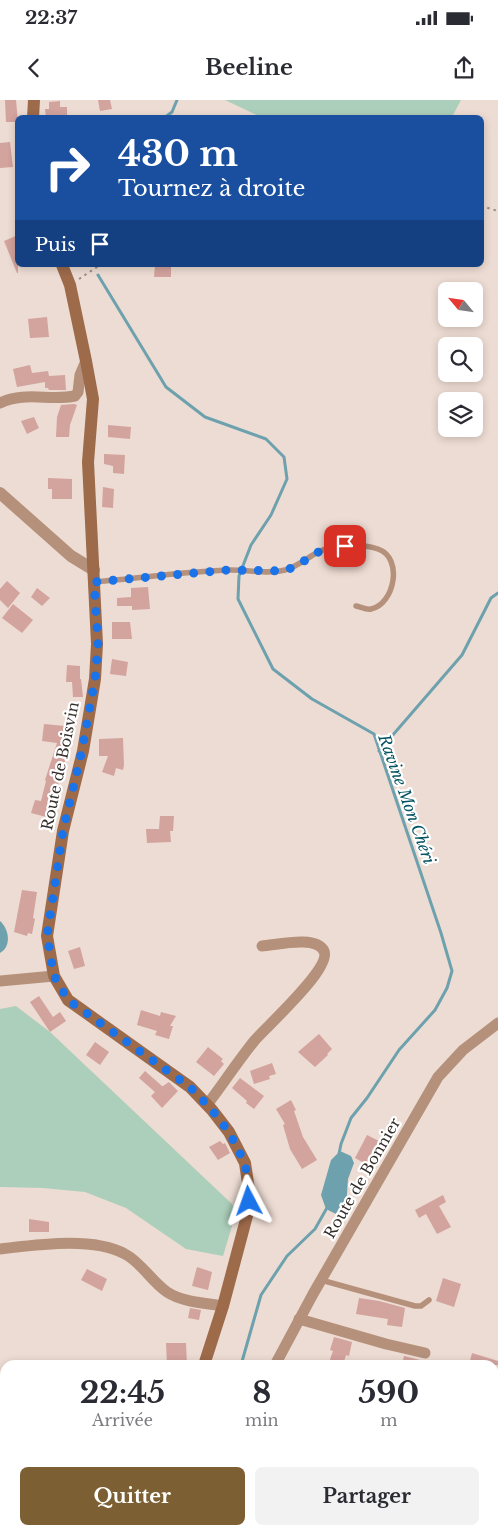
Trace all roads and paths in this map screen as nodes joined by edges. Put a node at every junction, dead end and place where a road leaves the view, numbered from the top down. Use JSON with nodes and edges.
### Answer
{"nodes":[{"id":1,"x":34,"y":100,"type":"edge"},
{"id":2,"x":34,"y":115,"type":"edge"},
{"id":3,"x":484,"y":207,"type":"edge"},
{"id":4,"x":498,"y":211,"type":"edge"},
{"id":5,"x":63,"y":267,"type":"edge"},
{"id":6,"x":97,"y":267,"type":"edge"},
{"id":7,"x":90,"y":272,"type":"dead end"},
{"id":8,"x":86,"y":361,"type":"junction"},
{"id":9,"x":0,"y":403,"type":"edge"},
{"id":10,"x":0,"y":493,"type":"edge"},
{"id":11,"x":94,"y":576,"type":"junction"},
{"id":12,"x":356,"y":606,"type":"dead end"},
{"id":13,"x":262,"y":946,"type":"dead end"},
{"id":14,"x":54,"y":976,"type":"junction"},
{"id":15,"x":0,"y":981,"type":"edge"},
{"id":16,"x":498,"y":1023,"type":"edge"},
{"id":17,"x":207,"y":1105,"type":"junction"},
{"id":18,"x":0,"y":1249,"type":"edge"},
{"id":19,"x":321,"y":1280,"type":"junction"},
{"id":20,"x":429,"y":1300,"type":"dead end"},
{"id":21,"x":222,"y":1306,"type":"junction"},
{"id":22,"x":299,"y":1319,"type":"junction"},
{"id":23,"x":425,"y":1353,"type":"dead end"},
{"id":24,"x":206,"y":1360,"type":"edge"},
{"id":25,"x":278,"y":1360,"type":"edge"}],
"edges":[{"from":1,"to":2,"type":"main road"},
{"from":3,"to":4,"type":"path"},
{"from":5,"to":8,"type":"main road","name":"Route de Boisvin"},
{"from":6,"to":7,"type":"path"},
{"from":8,"to":9,"type":"street"},
{"from":8,"to":11,"type":"main road","name":"Route de Boisvin"},
{"from":10,"to":11,"type":"street"},
{"from":11,"to":12,"type":"lane"},
{"from":11,"to":14,"type":"main road","name":"Route de Boisvin"},
{"from":13,"to":17,"type":"street"},
{"from":14,"to":15,"type":"street"},
{"from":14,"to":17,"type":"main road","name":"Route de Boisvin"},
{"from":16,"to":19,"type":"street","name":"Route de Bonnier"},
{"from":17,"to":21,"type":"main road","name":"Route de Boisvin"},
{"from":18,"to":21,"type":"street"},
{"from":19,"to":20,"type":"lane"},
{"from":19,"to":22,"type":"street","name":"Route de Bonnier"},
{"from":21,"to":24,"type":"main road","name":"Route de Boisvin"},
{"from":22,"to":23,"type":"street"},
{"from":22,"to":25,"type":"street","name":"Route de Bonnier"}]}
